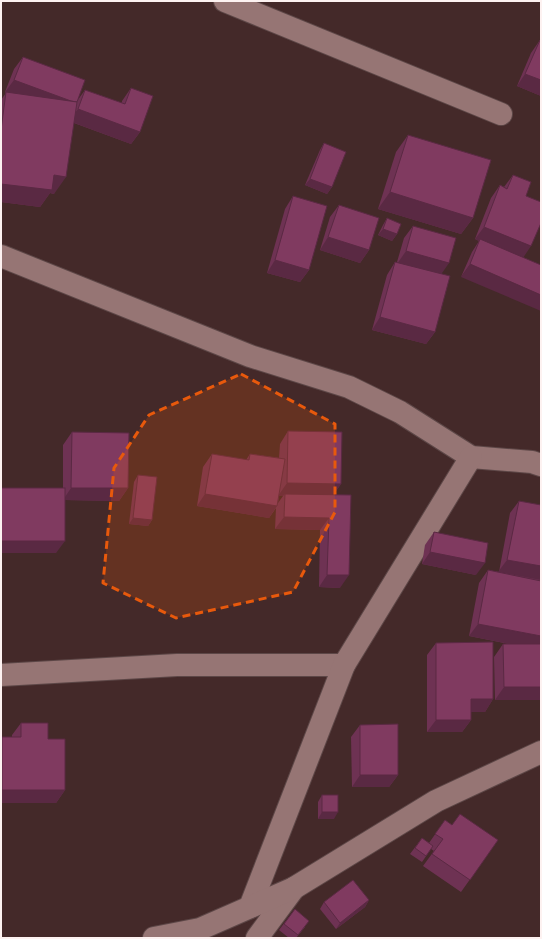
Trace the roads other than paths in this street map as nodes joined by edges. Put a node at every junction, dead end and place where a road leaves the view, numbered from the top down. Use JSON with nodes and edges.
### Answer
{"nodes":[{"id":1,"x":226,"y":1,"type":"edge"},
{"id":2,"x":501,"y":114,"type":"dead end"},
{"id":3,"x":1,"y":256,"type":"edge"},
{"id":4,"x":471,"y":457,"type":"junction"},
{"id":5,"x":541,"y":465,"type":"edge"},
{"id":6,"x":344,"y":665,"type":"junction"},
{"id":7,"x":1,"y":675,"type":"edge"},
{"id":8,"x":541,"y":752,"type":"edge"},
{"id":9,"x":294,"y":888,"type":"junction"},
{"id":10,"x":250,"y":907,"type":"junction"},
{"id":11,"x":154,"y":938,"type":"edge"},
{"id":12,"x":257,"y":938,"type":"edge"}],
"edges":[{"from":1,"to":2,"type":"street"},
{"from":3,"to":4,"type":"street"},
{"from":4,"to":5,"type":"street"},
{"from":4,"to":6,"type":"street"},
{"from":6,"to":7,"type":"street"},
{"from":6,"to":10,"type":"street"},
{"from":8,"to":9,"type":"street"},
{"from":9,"to":10,"type":"street"},
{"from":9,"to":12,"type":"street"},
{"from":10,"to":11,"type":"street"}]}
